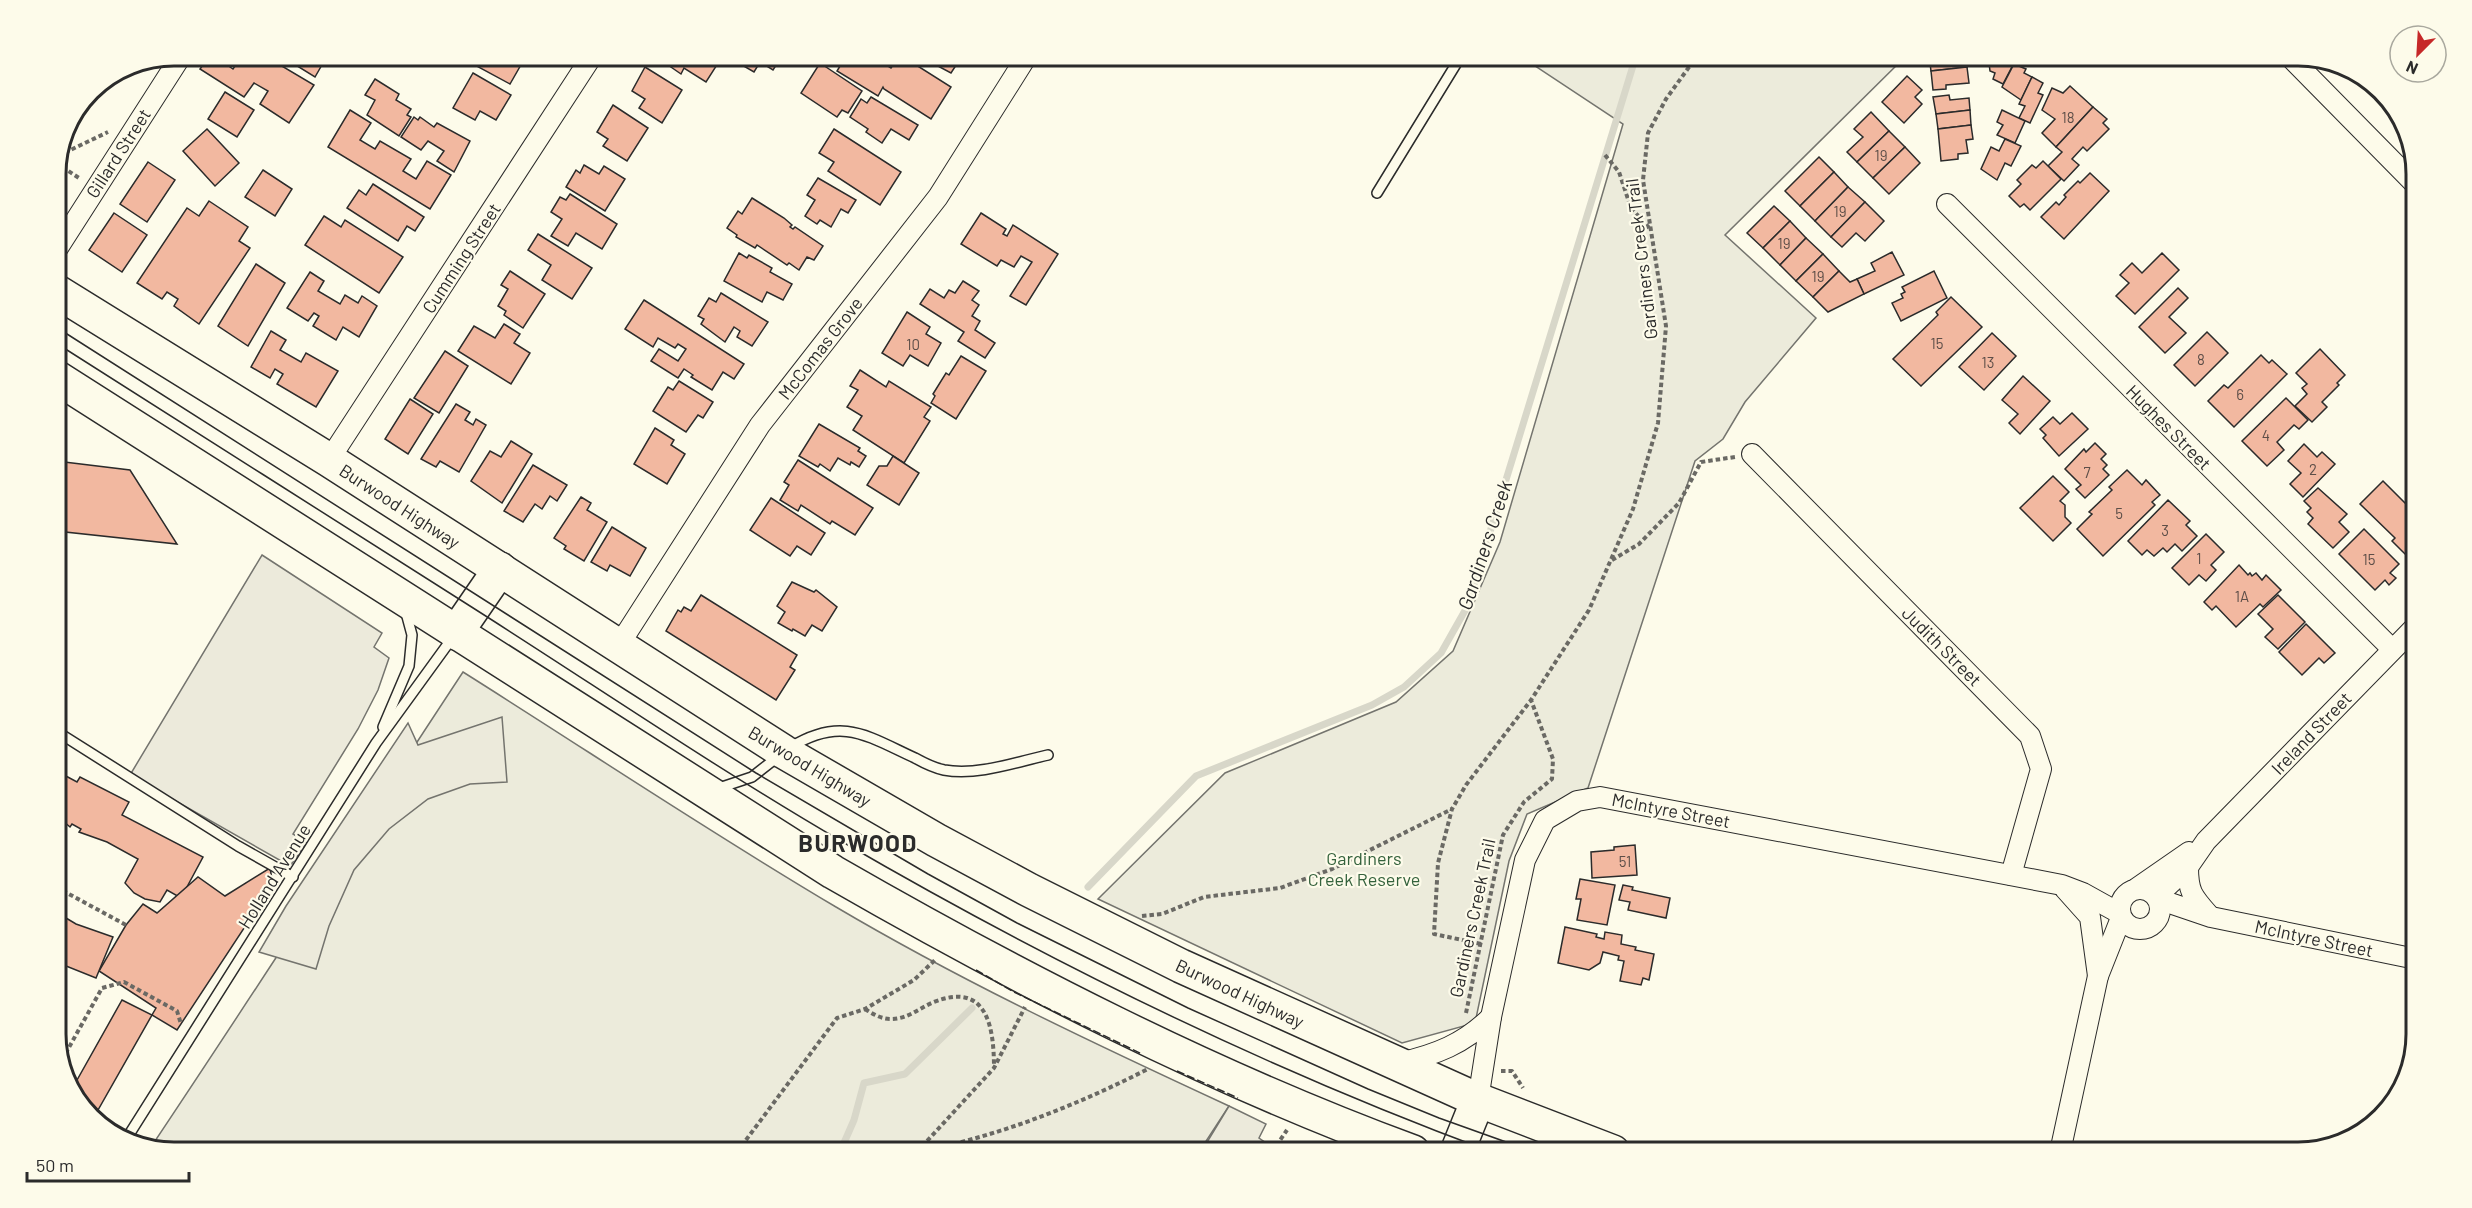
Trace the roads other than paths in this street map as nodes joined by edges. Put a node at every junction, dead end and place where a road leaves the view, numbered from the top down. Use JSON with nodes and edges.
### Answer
{"nodes":[{"id":1,"x":175,"y":66,"type":"edge"},
{"id":2,"x":586,"y":66,"type":"edge"},
{"id":3,"x":1021,"y":66,"type":"edge"},
{"id":4,"x":1455,"y":66,"type":"edge"},
{"id":5,"x":2299,"y":66,"type":"edge"},
{"id":6,"x":2406,"y":175,"type":"edge"},
{"id":7,"x":1377,"y":193,"type":"dead end"},
{"id":8,"x":1947,"y":204,"type":"dead end"},
{"id":9,"x":66,"y":235,"type":"edge"},
{"id":10,"x":66,"y":297,"type":"edge"},
{"id":11,"x":66,"y":383,"type":"edge"},
{"id":12,"x":1752,"y":454,"type":"road end"},
{"id":13,"x":330,"y":460,"type":"junction"},
{"id":14,"x":500,"y":569,"type":"junction"},
{"id":15,"x":402,"y":597,"type":"junction"},
{"id":16,"x":456,"y":633,"type":"junction"},
{"id":17,"x":2406,"y":636,"type":"edge"},
{"id":18,"x":619,"y":645,"type":"junction"},
{"id":19,"x":2392,"y":649,"type":"junction"},
{"id":20,"x":66,"y":737,"type":"edge"},
{"id":21,"x":376,"y":743,"type":"junction"},
{"id":22,"x":784,"y":752,"type":"junction"},
{"id":23,"x":1048,"y":755,"type":"dead end"},
{"id":24,"x":707,"y":792,"type":"junction"},
{"id":25,"x":2206,"y":841,"type":"junction"},
{"id":26,"x":2188,"y":867,"type":"junction"},
{"id":27,"x":2011,"y":875,"type":"junction"},
{"id":28,"x":293,"y":877,"type":"junction"},
{"id":29,"x":2062,"y":885,"type":"junction"},
{"id":30,"x":2157,"y":897,"type":"junction"},
{"id":31,"x":2127,"y":909,"type":"junction"},
{"id":32,"x":2211,"y":917,"type":"junction"},
{"id":33,"x":2158,"y":919,"type":"junction"},
{"id":34,"x":2406,"y":957,"type":"edge"},
{"id":35,"x":2098,"y":976,"type":"junction"},
{"id":36,"x":1491,"y":1017,"type":"junction"},
{"id":37,"x":1397,"y":1064,"type":"junction"},
{"id":38,"x":1478,"y":1100,"type":"junction"},
{"id":39,"x":130,"y":1133,"type":"edge"},
{"id":40,"x":1388,"y":1142,"type":"edge"},
{"id":41,"x":1461,"y":1142,"type":"edge"},
{"id":42,"x":1587,"y":1142,"type":"edge"},
{"id":43,"x":2062,"y":1142,"type":"edge"}],
"edges":[{"from":1,"to":9,"type":"street","name":"Gillard Street"},
{"from":2,"to":13,"type":"street","name":"Cumming Street"},
{"from":3,"to":18,"type":"street","name":"McComas Grove"},
{"from":4,"to":7,"type":"lane"},
{"from":5,"to":6,"type":"street"},
{"from":8,"to":19,"type":"street","name":"Hughes Street"},
{"from":10,"to":13,"type":"highway","name":"Burwood Highway"},
{"from":11,"to":15,"type":"highway"},
{"from":12,"to":27,"type":"street","name":"Judith Street"},
{"from":13,"to":14,"type":"highway","name":"Burwood Highway"},
{"from":14,"to":16,"type":"highway"},
{"from":14,"to":18,"type":"highway","name":"Burwood Highway"},
{"from":15,"to":16,"type":"highway"},
{"from":15,"to":21,"type":"lane"},
{"from":16,"to":21,"type":"lane","name":"Holland Avenue"},
{"from":16,"to":24,"type":"highway"},
{"from":17,"to":19,"type":"street","name":"Ireland Street"},
{"from":18,"to":22,"type":"highway","name":"Burwood Highway"},
{"from":19,"to":25,"type":"street","name":"Ireland Street"},
{"from":20,"to":28,"type":"lane"},
{"from":21,"to":28,"type":"lane","name":"Holland Avenue"},
{"from":22,"to":23,"type":"lane"},
{"from":22,"to":24,"type":"lane"},
{"from":22,"to":37,"type":"highway","name":"Burwood Highway"},
{"from":24,"to":40,"type":"highway"},
{"from":25,"to":26,"type":"street","name":"Ireland Street"},
{"from":25,"to":31,"type":"street","name":"Ireland Street"},
{"from":26,"to":30,"type":"street","name":"Ireland Street"},
{"from":26,"to":32,"type":"street"},
{"from":27,"to":29,"type":"street","name":"McIntyre Street"},
{"from":27,"to":36,"type":"street","name":"McIntyre Street"},
{"from":28,"to":39,"type":"lane","name":"Holland Avenue"},
{"from":29,"to":31,"type":"street","name":"McIntyre Street"},
{"from":29,"to":35,"type":"street"},
{"from":30,"to":31,"type":"street","name":"McIntyre Street"},
{"from":30,"to":32,"type":"street","name":"McIntyre Street"},
{"from":30,"to":33,"type":"street"},
{"from":31,"to":33,"type":"street","name":"McIntyre Street"},
{"from":31,"to":35,"type":"street","name":"Ireland Street"},
{"from":32,"to":33,"type":"street","name":"McIntyre Street"},
{"from":32,"to":34,"type":"street","name":"McIntyre Street"},
{"from":35,"to":43,"type":"street","name":"Ireland Street"},
{"from":36,"to":37,"type":"street"},
{"from":36,"to":38,"type":"street","name":"McIntyre Street"},
{"from":37,"to":38,"type":"highway","name":"Burwood Highway"},
{"from":38,"to":41,"type":"highway"},
{"from":38,"to":42,"type":"highway","name":"Burwood Highway"}]}
